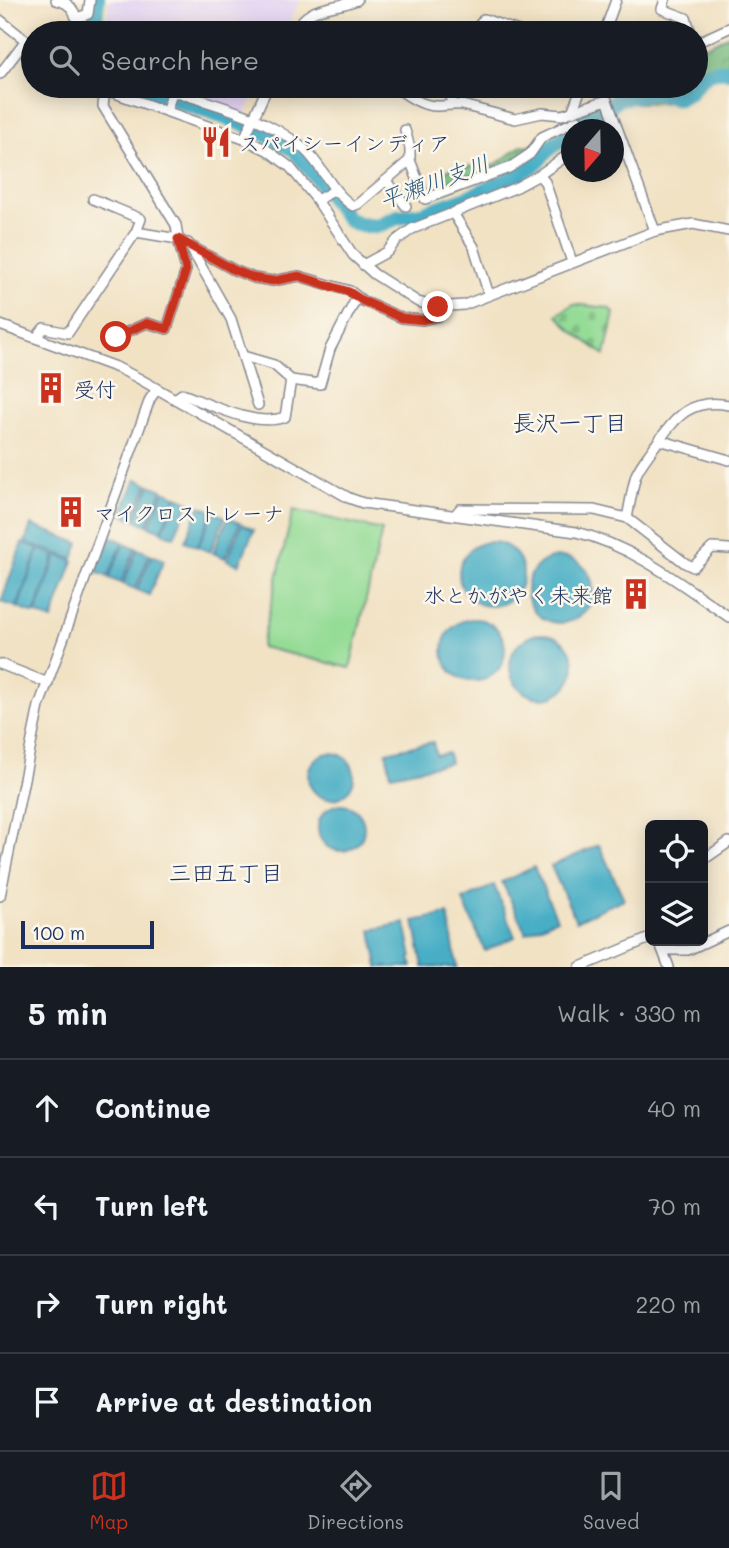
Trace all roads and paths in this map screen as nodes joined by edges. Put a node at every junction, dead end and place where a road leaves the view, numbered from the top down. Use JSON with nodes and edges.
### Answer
{"nodes":[{"id":1,"x":62,"y":0,"type":"edge"},
{"id":2,"x":90,"y":0,"type":"edge"},
{"id":3,"x":356,"y":0,"type":"edge"},
{"id":4,"x":616,"y":0,"type":"edge"},
{"id":5,"x":665,"y":0,"type":"edge"},
{"id":6,"x":77,"y":18,"type":"junction"},
{"id":7,"x":0,"y":20,"type":"edge"},
{"id":8,"x":77,"y":21,"type":"edge"},
{"id":9,"x":300,"y":21,"type":"edge"},
{"id":10,"x":608,"y":21,"type":"edge"},
{"id":11,"x":687,"y":21,"type":"edge"},
{"id":12,"x":729,"y":28,"type":"edge"},
{"id":13,"x":21,"y":36,"type":"edge"},
{"id":14,"x":708,"y":38,"type":"edge"},
{"id":15,"x":21,"y":52,"type":"edge"},
{"id":16,"x":0,"y":74,"type":"edge"},
{"id":17,"x":104,"y":98,"type":"edge"},
{"id":18,"x":157,"y":98,"type":"edge"},
{"id":19,"x":263,"y":98,"type":"edge"},
{"id":20,"x":412,"y":98,"type":"edge"},
{"id":21,"x":451,"y":98,"type":"edge"},
{"id":22,"x":579,"y":98,"type":"edge"},
{"id":23,"x":170,"y":100,"type":"junction"},
{"id":24,"x":453,"y":104,"type":"junction"},
{"id":25,"x":575,"y":116,"type":"junction"},
{"id":26,"x":249,"y":128,"type":"junction"},
{"id":27,"x":405,"y":130,"type":"dead end"},
{"id":28,"x":410,"y":160,"type":"junction"},
{"id":29,"x":561,"y":160,"type":"edge"},
{"id":30,"x":539,"y":175,"type":"junction"},
{"id":31,"x":387,"y":181,"type":"junction"},
{"id":32,"x":327,"y":194,"type":"junction"},
{"id":33,"x":93,"y":199,"type":"dead end"},
{"id":34,"x":406,"y":206,"type":"dead end"},
{"id":35,"x":453,"y":213,"type":"junction"},
{"id":36,"x":729,"y":230,"type":"edge"},
{"id":37,"x":656,"y":231,"type":"junction"},
{"id":38,"x":136,"y":233,"type":"junction"},
{"id":39,"x":183,"y":240,"type":"junction"},
{"id":40,"x":572,"y":262,"type":"junction"},
{"id":41,"x":363,"y":265,"type":"junction"},
{"id":42,"x":489,"y":295,"type":"junction"},
{"id":43,"x":357,"y":297,"type":"junction"},
{"id":44,"x":442,"y":306,"type":"junction"},
{"id":45,"x":0,"y":325,"type":"edge"},
{"id":46,"x":116,"y":337,"type":"dead end"},
{"id":47,"x":36,"y":338,"type":"junction"},
{"id":48,"x":243,"y":356,"type":"junction"},
{"id":49,"x":291,"y":380,"type":"junction"},
{"id":50,"x":157,"y":389,"type":"junction"},
{"id":51,"x":175,"y":399,"type":"junction"},
{"id":52,"x":258,"y":405,"type":"dead end"},
{"id":53,"x":729,"y":405,"type":"edge"},
{"id":54,"x":659,"y":440,"type":"junction"},
{"id":55,"x":729,"y":460,"type":"edge"},
{"id":56,"x":455,"y":515,"type":"junction"},
{"id":57,"x":626,"y":518,"type":"junction"},
{"id":58,"x":729,"y":549,"type":"edge"},
{"id":59,"x":729,"y":617,"type":"edge"},
{"id":60,"x":0,"y":664,"type":"edge"},
{"id":61,"x":48,"y":683,"type":"junction"},
{"id":62,"x":729,"y":842,"type":"edge"},
{"id":63,"x":708,"y":857,"type":"edge"},
{"id":64,"x":0,"y":896,"type":"edge"},
{"id":65,"x":729,"y":931,"type":"edge"},
{"id":66,"x":645,"y":940,"type":"edge"},
{"id":67,"x":708,"y":941,"type":"edge"},
{"id":68,"x":661,"y":946,"type":"edge"},
{"id":69,"x":666,"y":946,"type":"edge"},
{"id":70,"x":697,"y":946,"type":"edge"},
{"id":71,"x":580,"y":967,"type":"edge"},
{"id":72,"x":669,"y":967,"type":"edge"}],
"edges":[{"from":1,"to":6,"type":"street"},
{"from":2,"to":6,"type":"street"},
{"from":3,"to":9,"type":"street"},
{"from":4,"to":10,"type":"street"},
{"from":5,"to":11,"type":"street"},
{"from":6,"to":8,"type":"street"},
{"from":7,"to":13,"type":"street"},
{"from":12,"to":14,"type":"street"},
{"from":15,"to":16,"type":"street"},
{"from":17,"to":39,"type":"street"},
{"from":18,"to":23,"type":"street"},
{"from":19,"to":26,"type":"street"},
{"from":20,"to":24,"type":"street"},
{"from":21,"to":24,"type":"street"},
{"from":22,"to":25,"type":"street"},
{"from":23,"to":26,"type":"street"},
{"from":23,"to":26,"type":"street"},
{"from":24,"to":25,"type":"street"},
{"from":25,"to":28,"type":"street"},
{"from":25,"to":37,"type":"street"},
{"from":26,"to":32,"type":"street"},
{"from":26,"to":32,"type":"street"},
{"from":27,"to":28,"type":"street"},
{"from":28,"to":31,"type":"street"},
{"from":29,"to":30,"type":"street"},
{"from":30,"to":35,"type":"street"},
{"from":30,"to":40,"type":"street"},
{"from":31,"to":32,"type":"street"},
{"from":31,"to":34,"type":"street"},
{"from":32,"to":41,"type":"street"},
{"from":33,"to":38,"type":"street"},
{"from":35,"to":41,"type":"street"},
{"from":35,"to":42,"type":"street"},
{"from":36,"to":37,"type":"street"},
{"from":37,"to":40,"type":"street"},
{"from":38,"to":39,"type":"street"},
{"from":38,"to":47,"type":"street"},
{"from":39,"to":43,"type":"street"},
{"from":39,"to":46,"type":"street"},
{"from":39,"to":48,"type":"street"},
{"from":40,"to":42,"type":"street"},
{"from":41,"to":44,"type":"street"},
{"from":42,"to":44,"type":"street"},
{"from":43,"to":44,"type":"street"},
{"from":43,"to":49,"type":"street"},
{"from":45,"to":47,"type":"street"},
{"from":47,"to":50,"type":"street"},
{"from":48,"to":49,"type":"street"},
{"from":48,"to":52,"type":"street"},
{"from":49,"to":51,"type":"street"},
{"from":50,"to":51,"type":"street"},
{"from":50,"to":61,"type":"street"},
{"from":51,"to":56,"type":"street"},
{"from":53,"to":54,"type":"street"},
{"from":54,"to":55,"type":"street"},
{"from":54,"to":57,"type":"street"},
{"from":56,"to":57,"type":"street"},
{"from":56,"to":59,"type":"street"},
{"from":57,"to":58,"type":"street"},
{"from":60,"to":61,"type":"street"},
{"from":61,"to":64,"type":"street"},
{"from":62,"to":63,"type":"street"},
{"from":65,"to":67,"type":"street"},
{"from":66,"to":71,"type":"street"},
{"from":68,"to":72,"type":"street"},
{"from":69,"to":70,"type":"street"}]}
